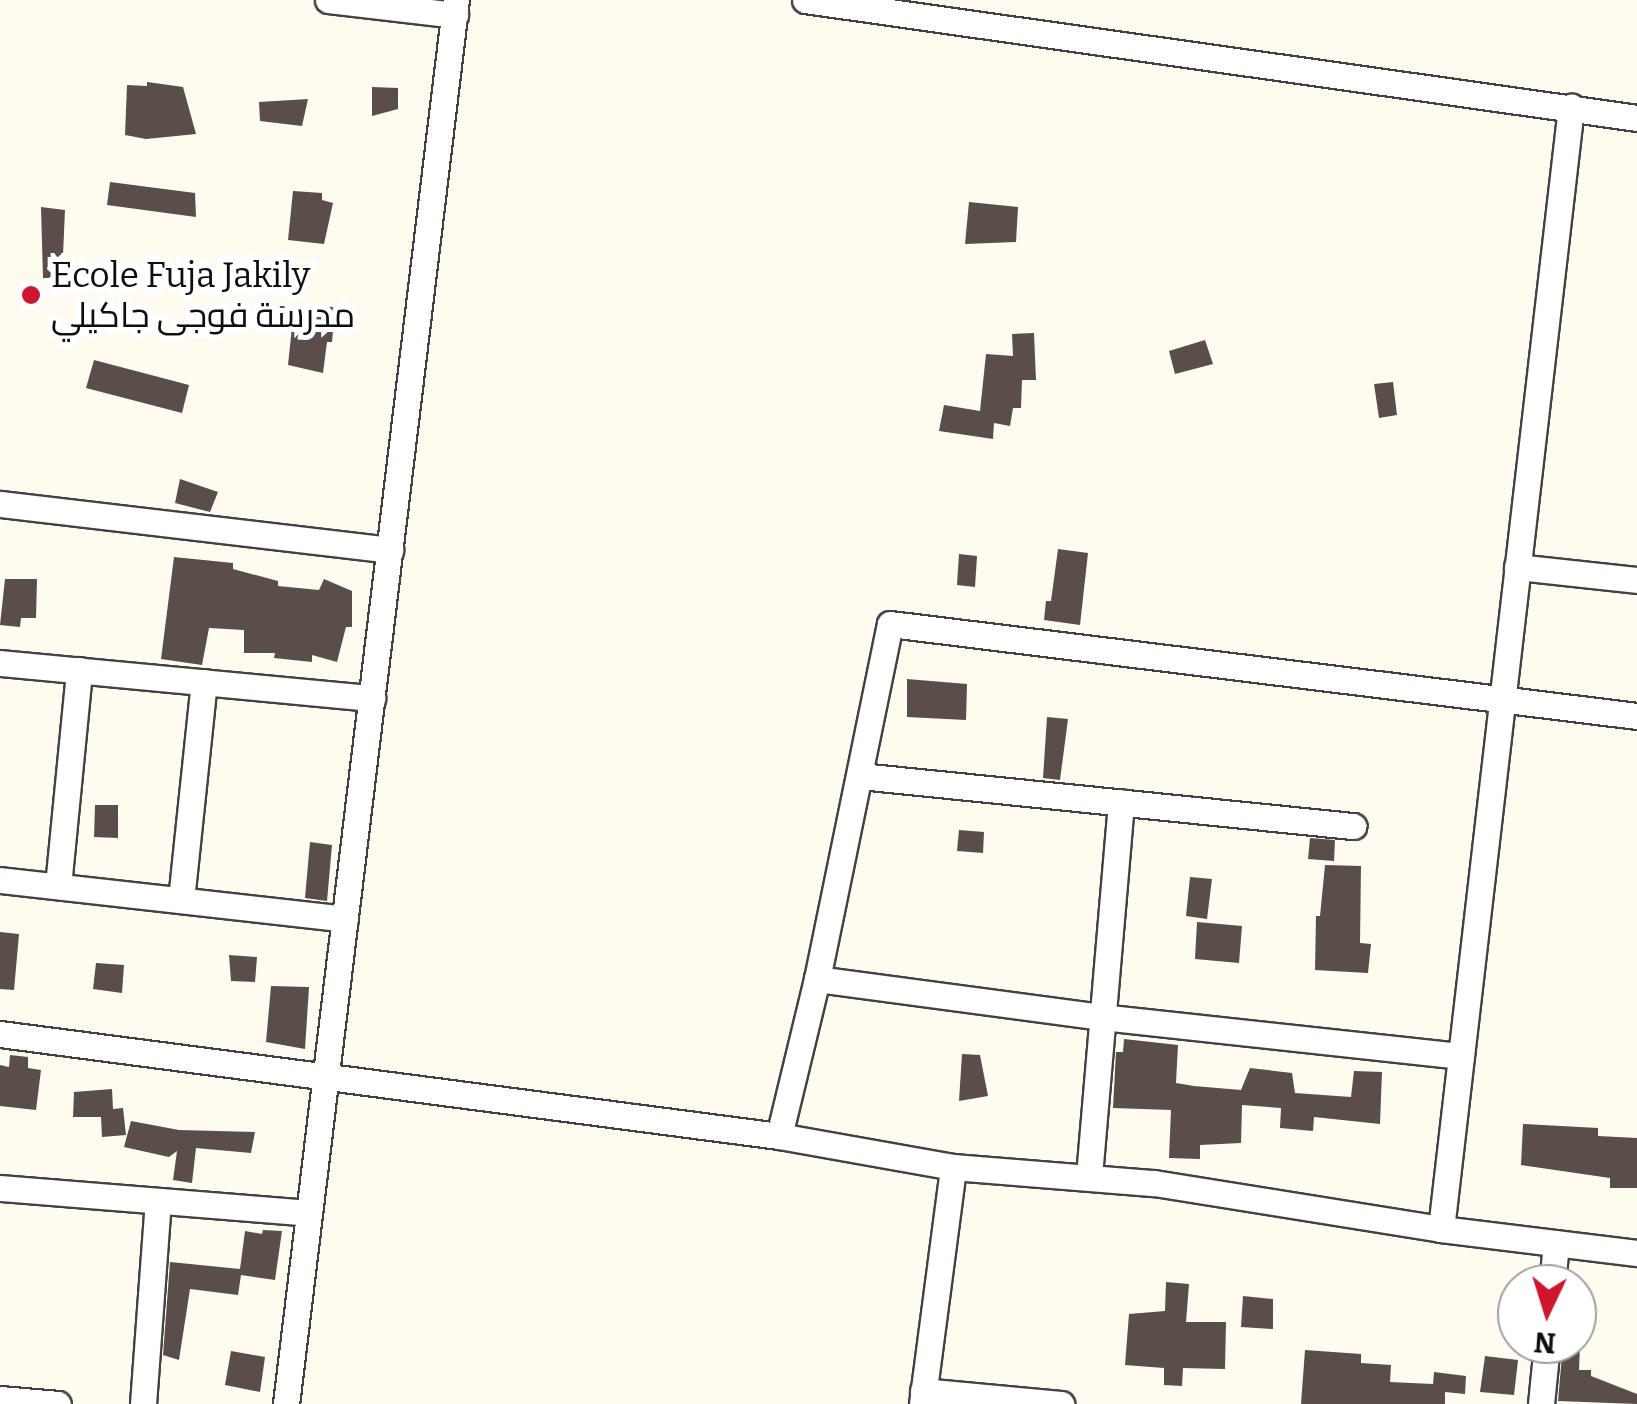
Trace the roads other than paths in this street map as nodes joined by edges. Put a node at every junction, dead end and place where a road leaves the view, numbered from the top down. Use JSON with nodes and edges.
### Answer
{"nodes":[{"id":1,"x":328,"y":0,"type":"edge"},
{"id":2,"x":805,"y":0,"type":"edge"},
{"id":3,"x":456,"y":7,"type":"edge"},
{"id":4,"x":1571,"y":107,"type":"junction"},
{"id":5,"x":1637,"y":118,"type":"edge"},
{"id":6,"x":0,"y":504,"type":"edge"},
{"id":7,"x":390,"y":550,"type":"junction"},
{"id":8,"x":1516,"y":567,"type":"junction"},
{"id":9,"x":1637,"y":580,"type":"edge"},
{"id":10,"x":0,"y":663,"type":"edge"},
{"id":11,"x":78,"y":670,"type":"junction"},
{"id":12,"x":204,"y":682,"type":"junction"},
{"id":13,"x":372,"y":698,"type":"junction"},
{"id":14,"x":1502,"y":698,"type":"junction"},
{"id":15,"x":1637,"y":716,"type":"edge"},
{"id":16,"x":860,"y":776,"type":"junction"},
{"id":17,"x":1121,"y":802,"type":"junction"},
{"id":18,"x":1354,"y":826,"type":"dead end"},
{"id":19,"x":0,"y":880,"type":"edge"},
{"id":20,"x":58,"y":886,"type":"junction"},
{"id":21,"x":181,"y":900,"type":"junction"},
{"id":22,"x":345,"y":920,"type":"junction"},
{"id":23,"x":817,"y":979,"type":"junction"},
{"id":24,"x":1101,"y":1017,"type":"junction"},
{"id":25,"x":0,"y":1034,"type":"edge"},
{"id":26,"x":1461,"y":1056,"type":"junction"},
{"id":27,"x":326,"y":1079,"type":"junction"},
{"id":28,"x":779,"y":1136,"type":"junction"},
{"id":29,"x":952,"y":1167,"type":"junction"},
{"id":30,"x":1089,"y":1176,"type":"junction"},
{"id":31,"x":0,"y":1188,"type":"edge"},
{"id":32,"x":158,"y":1202,"type":"junction"},
{"id":33,"x":309,"y":1213,"type":"junction"},
{"id":34,"x":1441,"y":1229,"type":"junction"},
{"id":35,"x":1556,"y":1243,"type":"junction"},
{"id":36,"x":1637,"y":1253,"type":"edge"},
{"id":37,"x":1554,"y":1264,"type":"edge"},
{"id":38,"x":1544,"y":1364,"type":"edge"},
{"id":39,"x":923,"y":1397,"type":"edge"},
{"id":40,"x":0,"y":1399,"type":"edge"},
{"id":41,"x":58,"y":1404,"type":"edge"},
{"id":42,"x":142,"y":1404,"type":"edge"},
{"id":43,"x":286,"y":1404,"type":"edge"},
{"id":44,"x":1061,"y":1404,"type":"edge"},
{"id":45,"x":1541,"y":1404,"type":"edge"}],
"edges":[{"from":1,"to":3,"type":"street"},
{"from":2,"to":4,"type":"street"},
{"from":3,"to":7,"type":"street"},
{"from":4,"to":5,"type":"street"},
{"from":4,"to":8,"type":"street"},
{"from":6,"to":7,"type":"street"},
{"from":7,"to":13,"type":"street"},
{"from":8,"to":9,"type":"street"},
{"from":8,"to":14,"type":"street"},
{"from":10,"to":11,"type":"street"},
{"from":11,"to":12,"type":"street"},
{"from":11,"to":20,"type":"street"},
{"from":12,"to":13,"type":"street"},
{"from":12,"to":21,"type":"street"},
{"from":13,"to":22,"type":"street"},
{"from":14,"to":15,"type":"street"},
{"from":14,"to":16,"type":"street"},
{"from":14,"to":26,"type":"street"},
{"from":16,"to":17,"type":"street"},
{"from":16,"to":23,"type":"street"},
{"from":17,"to":18,"type":"street"},
{"from":17,"to":24,"type":"street"},
{"from":19,"to":20,"type":"street"},
{"from":20,"to":21,"type":"street"},
{"from":21,"to":22,"type":"street"},
{"from":22,"to":27,"type":"street"},
{"from":23,"to":24,"type":"street"},
{"from":23,"to":28,"type":"street"},
{"from":24,"to":26,"type":"street"},
{"from":24,"to":30,"type":"street"},
{"from":25,"to":27,"type":"street"},
{"from":26,"to":34,"type":"street"},
{"from":27,"to":28,"type":"street"},
{"from":27,"to":33,"type":"street"},
{"from":28,"to":29,"type":"street"},
{"from":29,"to":30,"type":"street"},
{"from":29,"to":39,"type":"street"},
{"from":30,"to":34,"type":"street"},
{"from":31,"to":32,"type":"street"},
{"from":32,"to":33,"type":"street"},
{"from":32,"to":42,"type":"street"},
{"from":33,"to":43,"type":"street"},
{"from":34,"to":35,"type":"street"},
{"from":35,"to":36,"type":"street"},
{"from":35,"to":37,"type":"street"},
{"from":38,"to":45,"type":"street"},
{"from":39,"to":44,"type":"street"},
{"from":40,"to":41,"type":"street"}]}
